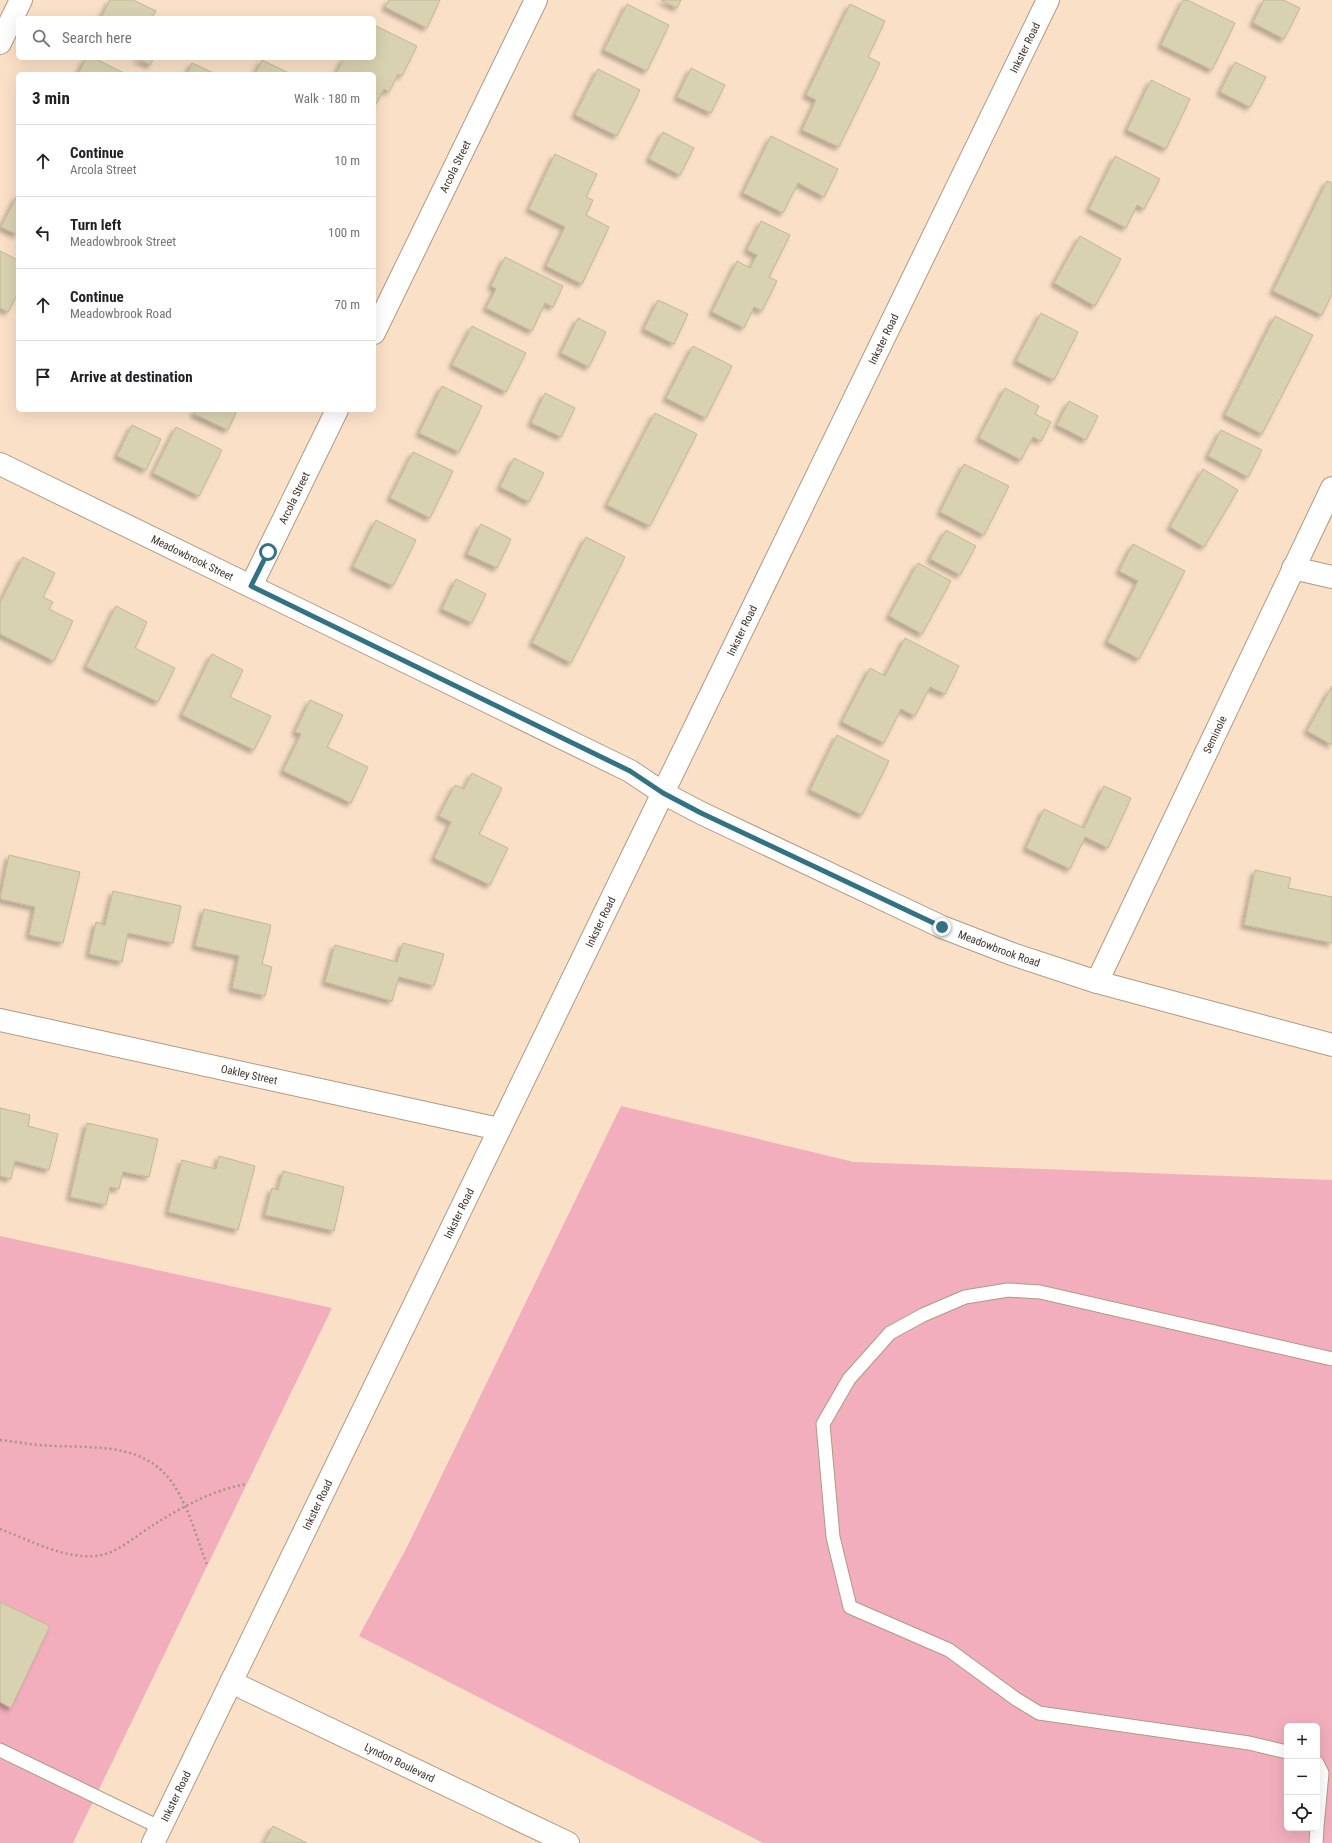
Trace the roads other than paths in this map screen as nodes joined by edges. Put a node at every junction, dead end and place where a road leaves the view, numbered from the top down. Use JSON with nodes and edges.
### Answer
{"nodes":[{"id":1,"x":21,"y":0,"type":"edge"},
{"id":2,"x":536,"y":0,"type":"edge"},
{"id":3,"x":1048,"y":0,"type":"edge"},
{"id":4,"x":0,"y":43,"type":"edge"},
{"id":5,"x":376,"y":329,"type":"edge"},
{"id":6,"x":336,"y":412,"type":"edge"},
{"id":7,"x":0,"y":464,"type":"edge"},
{"id":8,"x":1332,"y":488,"type":"edge"},
{"id":9,"x":1293,"y":568,"type":"junction"},
{"id":10,"x":1332,"y":577,"type":"edge"},
{"id":11,"x":251,"y":586,"type":"junction"},
{"id":12,"x":663,"y":793,"type":"junction"},
{"id":13,"x":1097,"y":982,"type":"junction"},
{"id":14,"x":0,"y":1020,"type":"edge"},
{"id":15,"x":1332,"y":1045,"type":"edge"},
{"id":16,"x":499,"y":1129,"type":"junction"},
{"id":17,"x":1332,"y":1359,"type":"edge"},
{"id":18,"x":231,"y":1682,"type":"junction"},
{"id":19,"x":0,"y":1750,"type":"edge"},
{"id":20,"x":1284,"y":1751,"type":"edge"},
{"id":21,"x":1320,"y":1769,"type":"edge"},
{"id":22,"x":1320,"y":1795,"type":"edge"},
{"id":23,"x":1317,"y":1831,"type":"edge"},
{"id":24,"x":157,"y":1835,"type":"edge"},
{"id":25,"x":568,"y":1843,"type":"edge"},
{"id":26,"x":1316,"y":1843,"type":"edge"}],
"edges":[{"from":1,"to":4,"type":"street"},
{"from":2,"to":5,"type":"street","name":"Arcola Street"},
{"from":3,"to":12,"type":"street","name":"Inkster Road"},
{"from":6,"to":11,"type":"street","name":"Arcola Street"},
{"from":7,"to":11,"type":"street","name":"Meadowbrook Street"},
{"from":8,"to":9,"type":"street","name":"Seminole"},
{"from":9,"to":10,"type":"street"},
{"from":9,"to":13,"type":"street","name":"Seminole"},
{"from":11,"to":12,"type":"street","name":"Meadowbrook Street"},
{"from":12,"to":13,"type":"street","name":"Meadowbrook Road"},
{"from":12,"to":16,"type":"street","name":"Inkster Road"},
{"from":13,"to":15,"type":"street","name":"Meadowbrook Road"},
{"from":14,"to":16,"type":"street","name":"Oakley Street"},
{"from":16,"to":18,"type":"street","name":"Inkster Road"},
{"from":17,"to":20,"type":"lane"},
{"from":18,"to":24,"type":"street","name":"Inkster Road"},
{"from":18,"to":25,"type":"street","name":"Lyndon Boulevard"},
{"from":19,"to":24,"type":"lane"},
{"from":21,"to":22,"type":"lane"},
{"from":23,"to":26,"type":"lane"}]}
